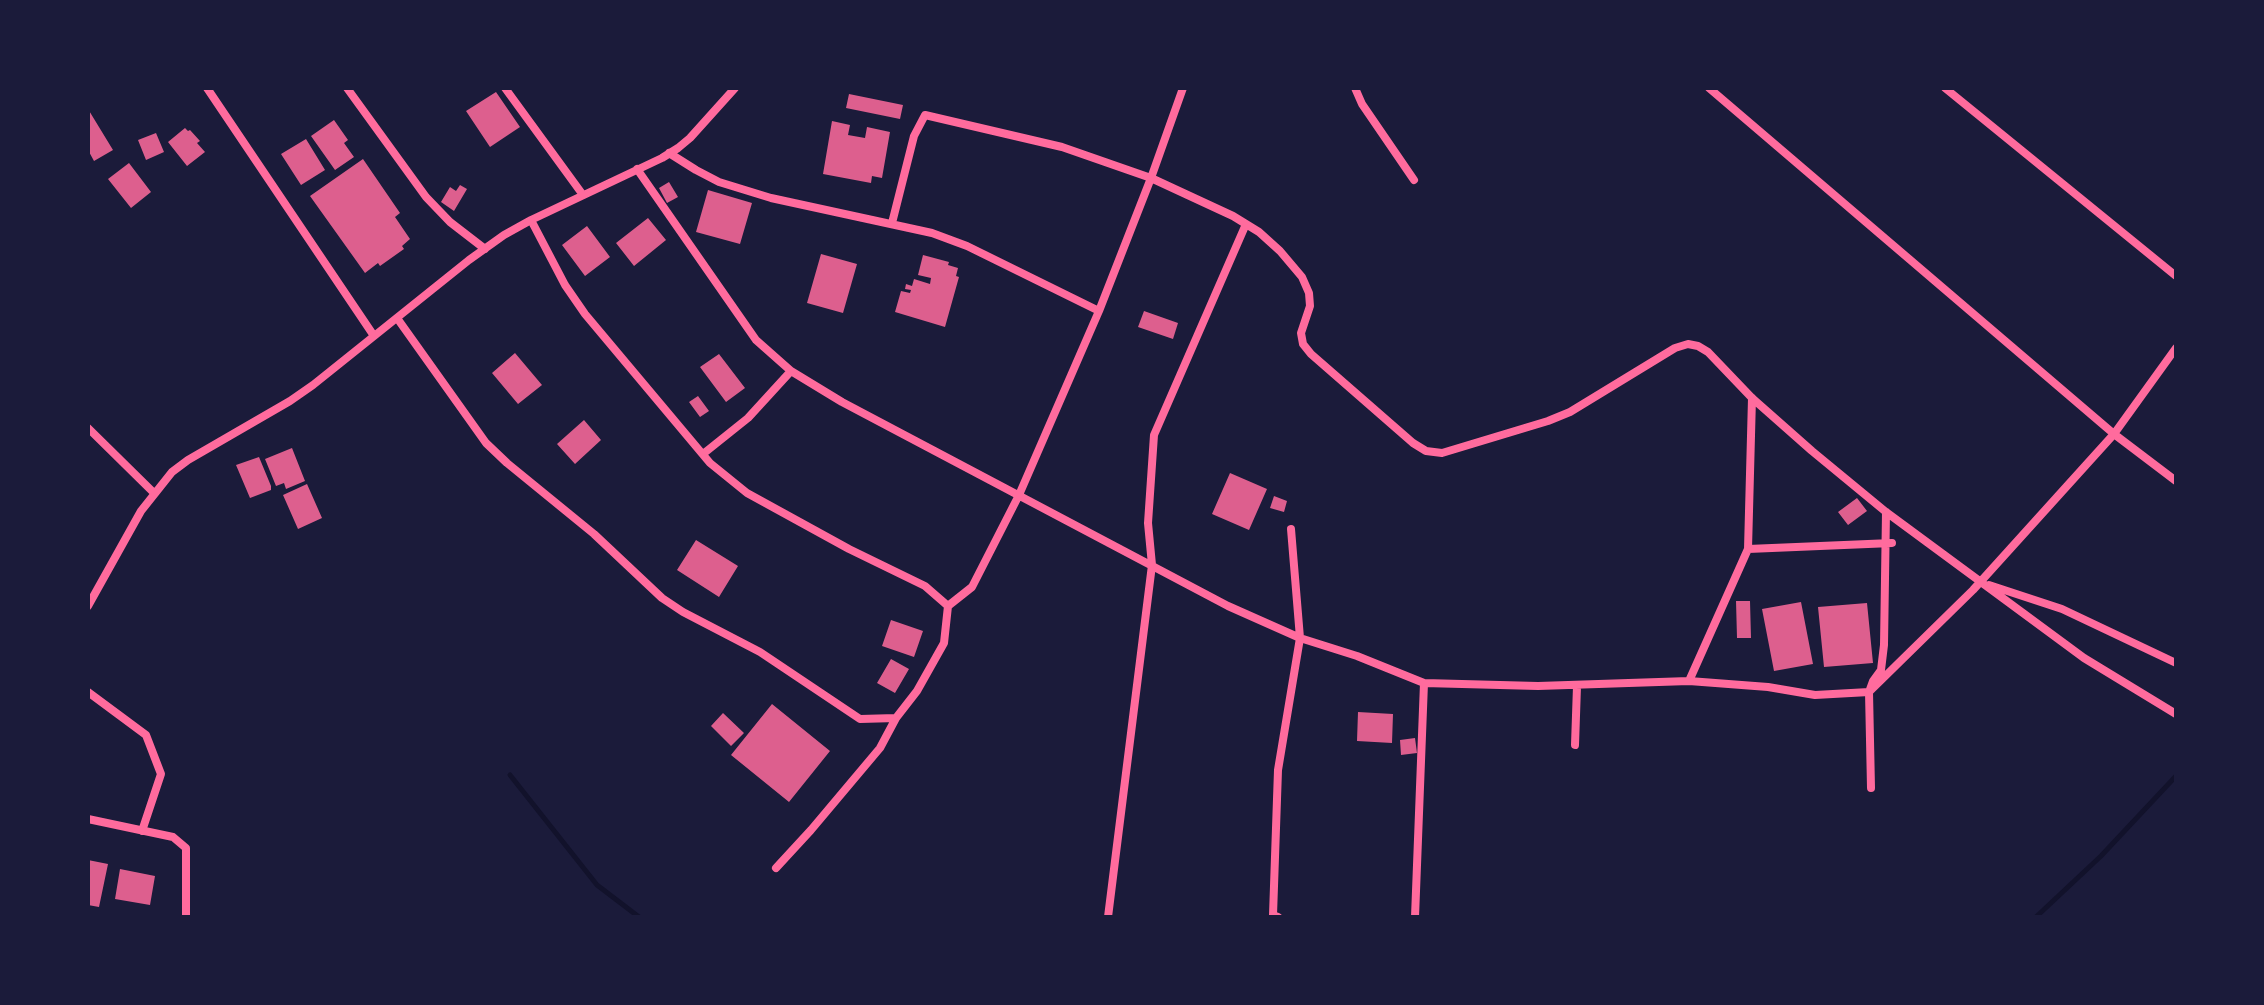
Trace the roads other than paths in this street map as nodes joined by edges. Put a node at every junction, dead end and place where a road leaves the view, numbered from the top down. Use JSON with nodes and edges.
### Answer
{"nodes":[{"id":1,"x":207,"y":88,"type":"edge"},
{"id":2,"x":347,"y":88,"type":"edge"},
{"id":3,"x":505,"y":88,"type":"edge"},
{"id":4,"x":735,"y":88,"type":"edge"},
{"id":5,"x":1183,"y":88,"type":"edge"},
{"id":6,"x":1355,"y":88,"type":"edge"},
{"id":7,"x":1709,"y":88,"type":"edge"},
{"id":8,"x":1945,"y":88,"type":"edge"},
{"id":9,"x":669,"y":153,"type":"junction"},
{"id":10,"x":637,"y":169,"type":"junction"},
{"id":11,"x":1151,"y":178,"type":"junction"},
{"id":12,"x":1414,"y":180,"type":"dead end"},
{"id":13,"x":583,"y":195,"type":"junction"},
{"id":14,"x":531,"y":220,"type":"junction"},
{"id":15,"x":892,"y":223,"type":"junction"},
{"id":16,"x":1246,"y":224,"type":"junction"},
{"id":17,"x":485,"y":249,"type":"junction"},
{"id":18,"x":2176,"y":276,"type":"edge"},
{"id":19,"x":1099,"y":311,"type":"junction"},
{"id":20,"x":397,"y":318,"type":"junction"},
{"id":21,"x":374,"y":336,"type":"junction"},
{"id":22,"x":2176,"y":348,"type":"edge"},
{"id":23,"x":791,"y":371,"type":"junction"},
{"id":24,"x":1752,"y":398,"type":"junction"},
{"id":25,"x":88,"y":428,"type":"edge"},
{"id":26,"x":2114,"y":434,"type":"junction"},
{"id":27,"x":703,"y":454,"type":"junction"},
{"id":28,"x":2176,"y":481,"type":"edge"},
{"id":29,"x":154,"y":493,"type":"junction"},
{"id":30,"x":1019,"y":495,"type":"junction"},
{"id":31,"x":1886,"y":512,"type":"junction"},
{"id":32,"x":1291,"y":529,"type":"dead end"},
{"id":33,"x":1889,"y":544,"type":"junction"},
{"id":34,"x":1748,"y":549,"type":"junction"},
{"id":35,"x":1152,"y":565,"type":"junction"},
{"id":36,"x":1981,"y":582,"type":"junction"},
{"id":37,"x":88,"y":606,"type":"edge"},
{"id":38,"x":948,"y":606,"type":"junction"},
{"id":39,"x":1300,"y":638,"type":"junction"},
{"id":40,"x":2176,"y":663,"type":"edge"},
{"id":41,"x":1689,"y":681,"type":"junction"},
{"id":42,"x":1424,"y":683,"type":"junction"},
{"id":43,"x":1577,"y":686,"type":"junction"},
{"id":44,"x":88,"y":692,"type":"edge"},
{"id":45,"x":1869,"y":692,"type":"junction"},
{"id":46,"x":2176,"y":714,"type":"edge"},
{"id":47,"x":896,"y":718,"type":"junction"},
{"id":48,"x":1575,"y":745,"type":"dead end"},
{"id":49,"x":1871,"y":788,"type":"dead end"},
{"id":50,"x":88,"y":819,"type":"edge"},
{"id":51,"x":142,"y":831,"type":"junction"},
{"id":52,"x":776,"y":868,"type":"dead end"},
{"id":53,"x":1275,"y":916,"type":"edge"},
{"id":54,"x":186,"y":917,"type":"edge"},
{"id":55,"x":1108,"y":917,"type":"edge"},
{"id":56,"x":1415,"y":917,"type":"edge"}],
"edges":[{"from":1,"to":21,"type":"street"},
{"from":2,"to":17,"type":"street"},
{"from":3,"to":13,"type":"street"},
{"from":4,"to":9,"type":"street"},
{"from":5,"to":11,"type":"street"},
{"from":6,"to":12,"type":"street"},
{"from":7,"to":26,"type":"street"},
{"from":8,"to":18,"type":"street"},
{"from":9,"to":10,"type":"street"},
{"from":9,"to":15,"type":"street"},
{"from":10,"to":13,"type":"street"},
{"from":10,"to":23,"type":"street"},
{"from":11,"to":15,"type":"street"},
{"from":11,"to":16,"type":"street"},
{"from":11,"to":19,"type":"street"},
{"from":13,"to":14,"type":"street"},
{"from":14,"to":17,"type":"street"},
{"from":14,"to":27,"type":"street"},
{"from":15,"to":19,"type":"street"},
{"from":16,"to":24,"type":"street"},
{"from":16,"to":35,"type":"street"},
{"from":17,"to":20,"type":"street"},
{"from":19,"to":30,"type":"street"},
{"from":20,"to":21,"type":"street"},
{"from":20,"to":47,"type":"street"},
{"from":21,"to":29,"type":"street"},
{"from":22,"to":26,"type":"street"},
{"from":23,"to":27,"type":"street"},
{"from":23,"to":30,"type":"street"},
{"from":24,"to":31,"type":"street"},
{"from":24,"to":34,"type":"street"},
{"from":25,"to":29,"type":"street"},
{"from":26,"to":28,"type":"street"},
{"from":26,"to":36,"type":"street"},
{"from":27,"to":38,"type":"street"},
{"from":29,"to":37,"type":"street"},
{"from":30,"to":35,"type":"street"},
{"from":30,"to":38,"type":"street"},
{"from":31,"to":33,"type":"street"},
{"from":31,"to":36,"type":"street"},
{"from":32,"to":39,"type":"street"},
{"from":33,"to":34,"type":"street"},
{"from":33,"to":45,"type":"street"},
{"from":34,"to":41,"type":"street"},
{"from":35,"to":39,"type":"street"},
{"from":35,"to":55,"type":"street"},
{"from":36,"to":40,"type":"street"},
{"from":36,"to":45,"type":"street"},
{"from":36,"to":46,"type":"street"},
{"from":38,"to":47,"type":"street"},
{"from":39,"to":42,"type":"street"},
{"from":39,"to":53,"type":"street"},
{"from":41,"to":43,"type":"street"},
{"from":41,"to":45,"type":"street"},
{"from":42,"to":43,"type":"street"},
{"from":42,"to":56,"type":"street"},
{"from":43,"to":48,"type":"street"},
{"from":44,"to":51,"type":"street"},
{"from":45,"to":49,"type":"street"},
{"from":47,"to":52,"type":"street"},
{"from":50,"to":51,"type":"street"},
{"from":51,"to":54,"type":"street"}]}
